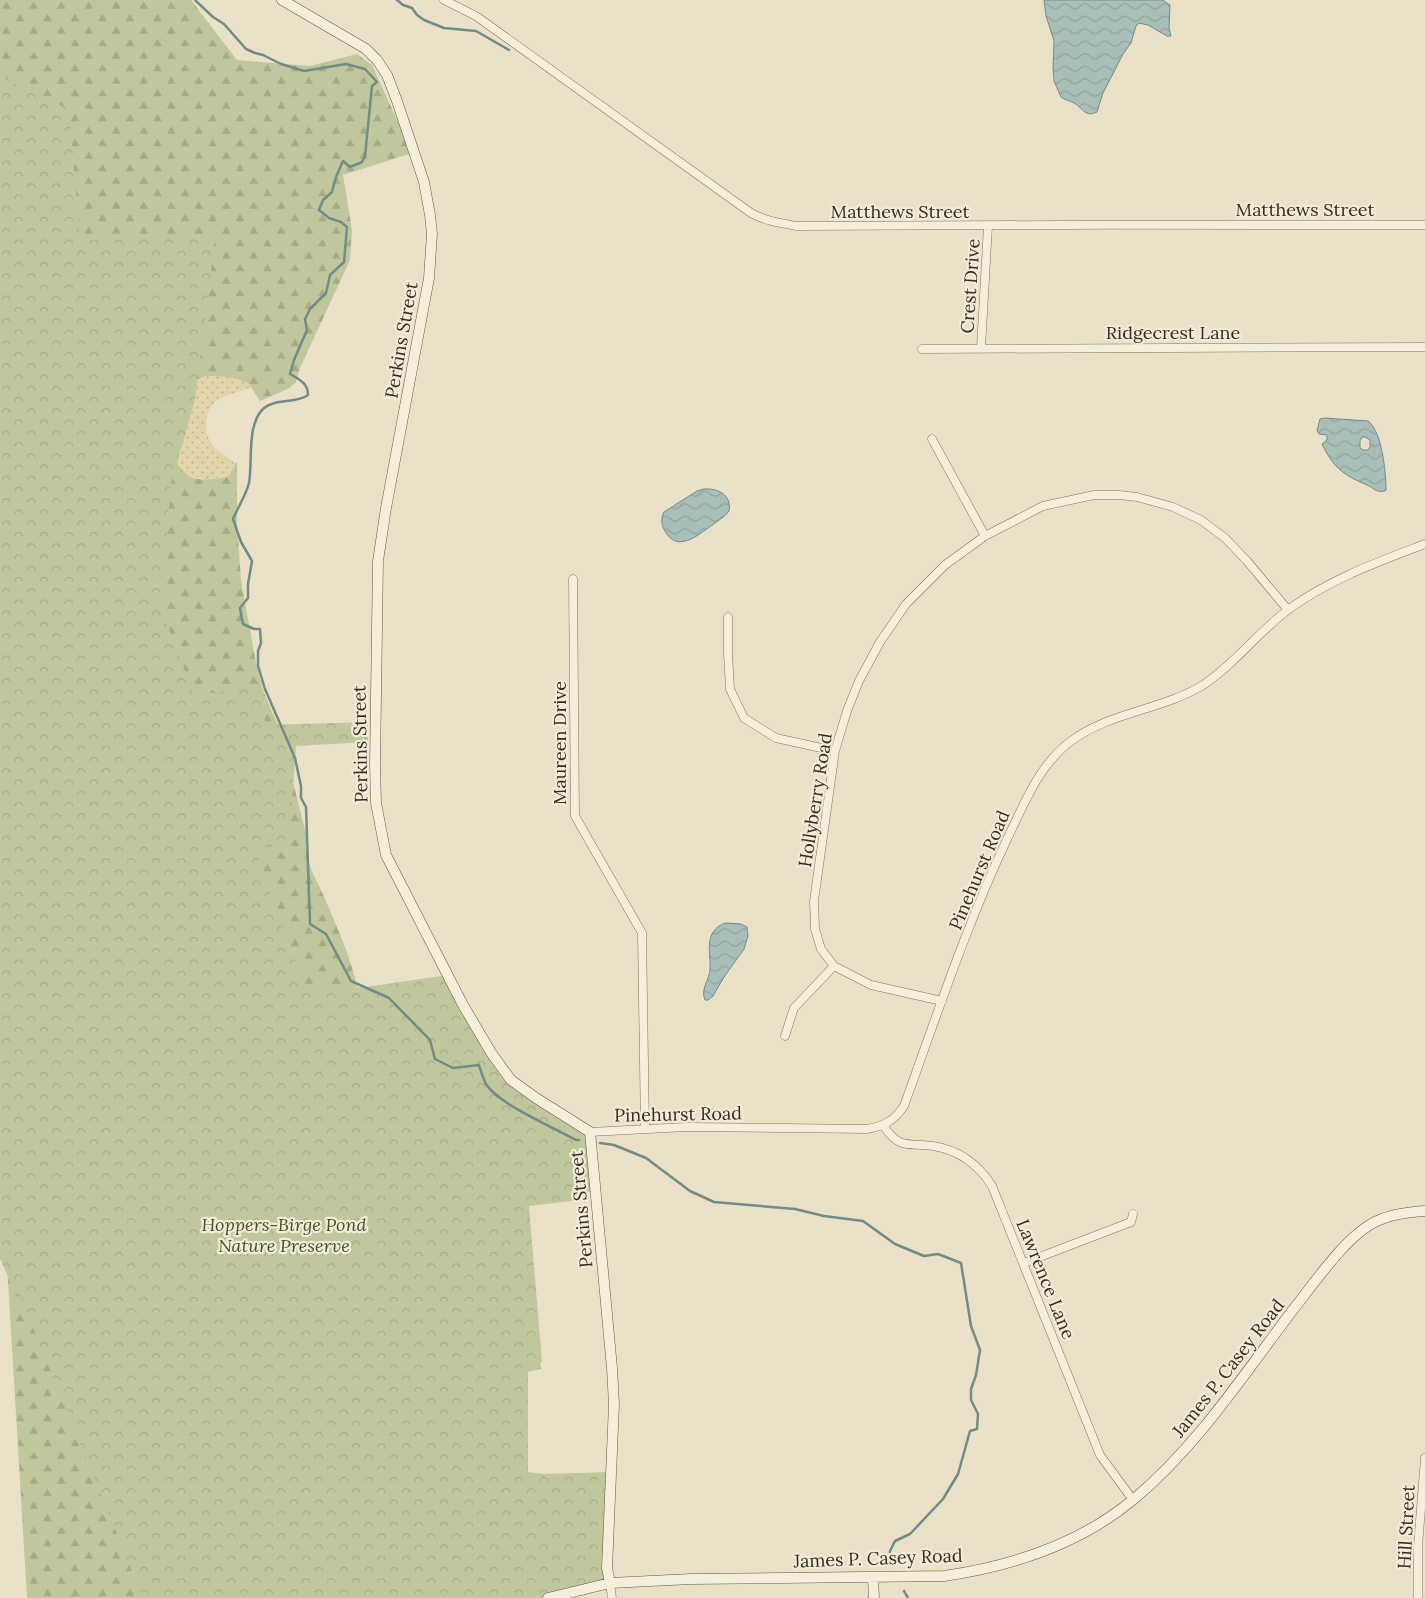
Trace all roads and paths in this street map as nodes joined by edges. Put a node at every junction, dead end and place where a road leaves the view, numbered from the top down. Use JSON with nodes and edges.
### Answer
{"nodes":[{"id":1,"x":282,"y":0,"type":"edge"},
{"id":2,"x":444,"y":0,"type":"edge"},
{"id":3,"x":1425,"y":225,"type":"edge"},
{"id":4,"x":988,"y":226,"type":"junction"},
{"id":5,"x":1425,"y":347,"type":"edge"},
{"id":6,"x":981,"y":348,"type":"junction"},
{"id":7,"x":922,"y":349,"type":"dead end"},
{"id":8,"x":932,"y":439,"type":"dead end"},
{"id":9,"x":985,"y":536,"type":"junction"},
{"id":10,"x":1425,"y":544,"type":"edge"},
{"id":11,"x":573,"y":580,"type":"dead end"},
{"id":12,"x":1288,"y":610,"type":"junction"},
{"id":13,"x":728,"y":617,"type":"dead end"},
{"id":14,"x":835,"y":752,"type":"junction"},
{"id":15,"x":834,"y":966,"type":"junction"},
{"id":16,"x":942,"y":1001,"type":"junction"},
{"id":17,"x":785,"y":1036,"type":"dead end"},
{"id":18,"x":883,"y":1125,"type":"junction"},
{"id":19,"x":645,"y":1128,"type":"junction"},
{"id":20,"x":590,"y":1132,"type":"junction"},
{"id":21,"x":1425,"y":1211,"type":"edge"},
{"id":22,"x":1133,"y":1214,"type":"dead end"},
{"id":23,"x":1024,"y":1263,"type":"junction"},
{"id":24,"x":1425,"y":1458,"type":"edge"},
{"id":25,"x":1133,"y":1500,"type":"junction"},
{"id":26,"x":873,"y":1577,"type":"junction"},
{"id":27,"x":610,"y":1583,"type":"junction"},
{"id":28,"x":548,"y":1598,"type":"edge"},
{"id":29,"x":612,"y":1598,"type":"edge"},
{"id":30,"x":874,"y":1598,"type":"edge"},
{"id":31,"x":1418,"y":1598,"type":"edge"}],
"edges":[{"from":1,"to":20,"type":"street","name":"Perkins Street"},
{"from":2,"to":4,"type":"street","name":"Matthews Street"},
{"from":3,"to":4,"type":"street","name":"Matthews Street"},
{"from":4,"to":6,"type":"street","name":"Crest Drive"},
{"from":5,"to":6,"type":"street","name":"Ridgecrest Lane"},
{"from":6,"to":7,"type":"street","name":"Ridgecrest Lane"},
{"from":8,"to":9,"type":"street"},
{"from":9,"to":12,"type":"street","name":"Hollyberry Road"},
{"from":9,"to":14,"type":"street","name":"Hollyberry Road"},
{"from":10,"to":12,"type":"street","name":"Pinehurst Road"},
{"from":11,"to":19,"type":"street","name":"Maureen Drive"},
{"from":12,"to":16,"type":"street","name":"Pinehurst Road"},
{"from":13,"to":14,"type":"street"},
{"from":14,"to":15,"type":"street","name":"Hollyberry Road"},
{"from":15,"to":16,"type":"street"},
{"from":15,"to":17,"type":"street"},
{"from":16,"to":18,"type":"street","name":"Pinehurst Road"},
{"from":18,"to":19,"type":"street","name":"Pinehurst Road"},
{"from":18,"to":23,"type":"street","name":"Lawrence Lane"},
{"from":19,"to":20,"type":"street","name":"Pinehurst Road"},
{"from":20,"to":27,"type":"street","name":"Perkins Street"},
{"from":21,"to":25,"type":"street","name":"James P. Casey Road"},
{"from":22,"to":23,"type":"street"},
{"from":23,"to":25,"type":"street","name":"Lawrence Lane"},
{"from":24,"to":31,"type":"street","name":"Hill Street"},
{"from":25,"to":26,"type":"street","name":"James P. Casey Road"},
{"from":26,"to":27,"type":"street","name":"James P. Casey Road"},
{"from":26,"to":30,"type":"street"},
{"from":27,"to":28,"type":"street","name":"James P. Casey Road"},
{"from":27,"to":29,"type":"street","name":"Perkins Street"}]}
